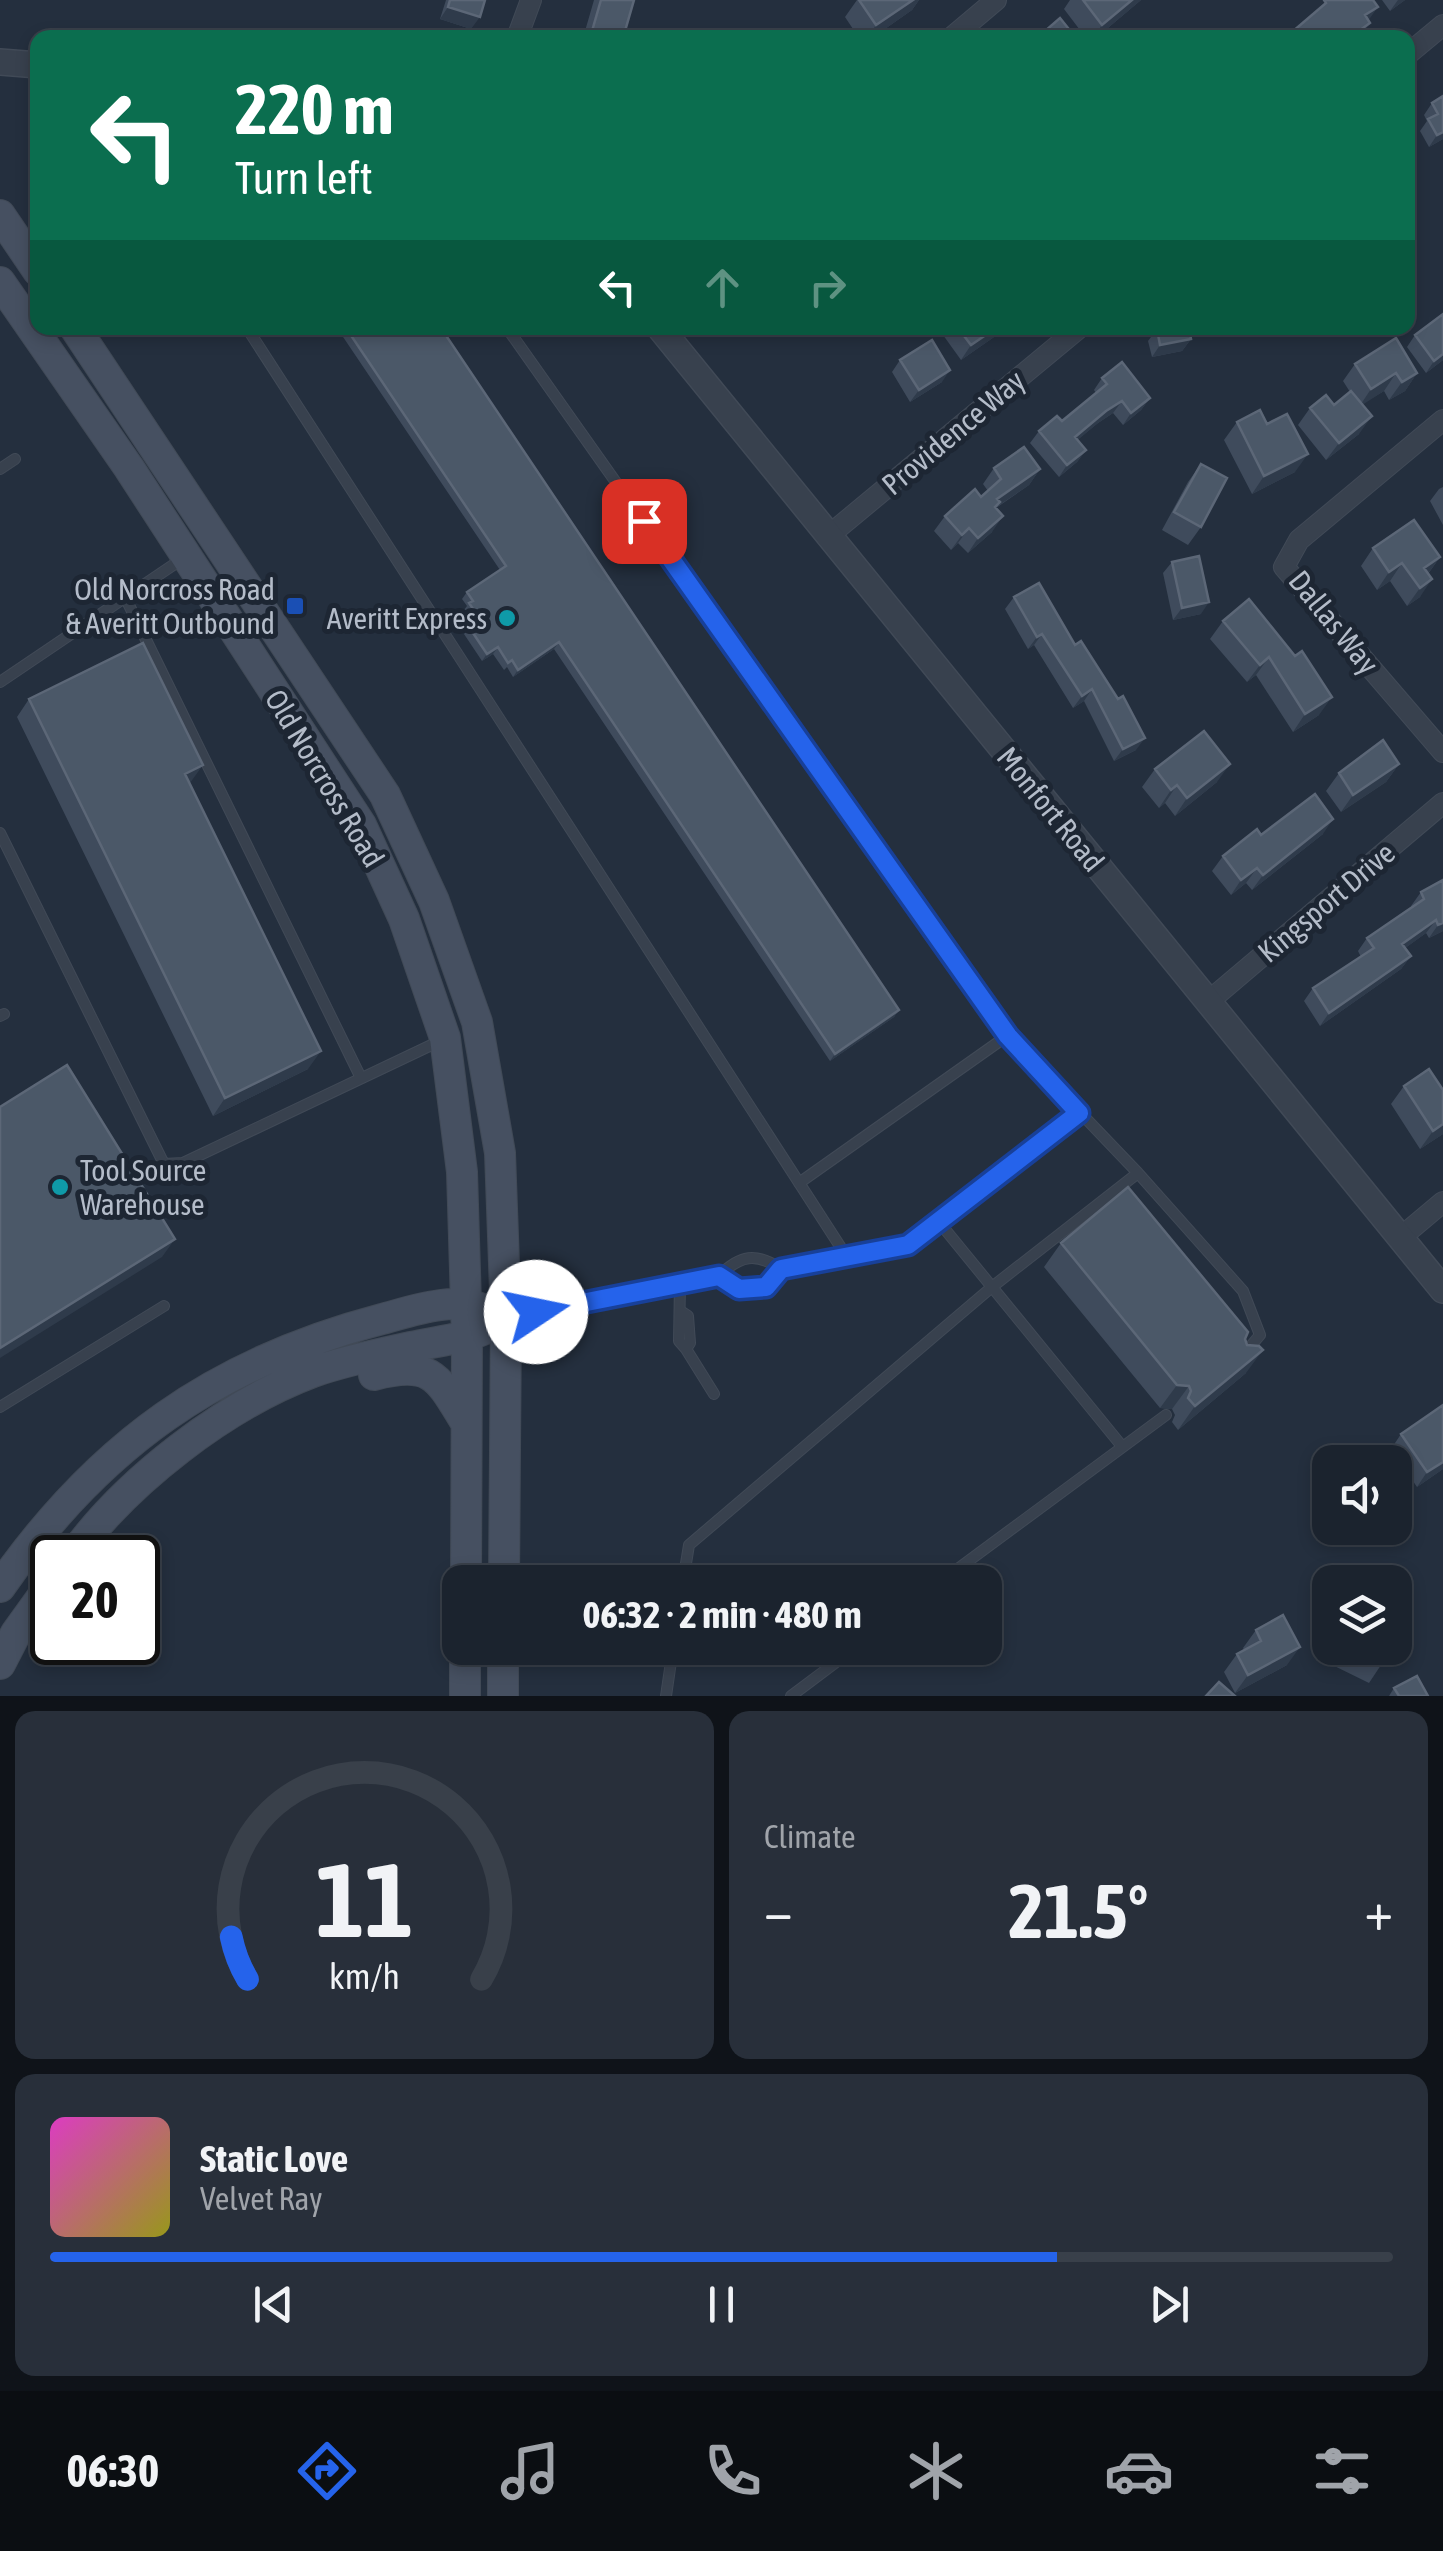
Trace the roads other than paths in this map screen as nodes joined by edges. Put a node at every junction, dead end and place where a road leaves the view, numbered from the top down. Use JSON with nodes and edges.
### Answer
{"nodes":[{"id":1,"x":531,"y":0,"type":"edge"},
{"id":2,"x":996,"y":0,"type":"edge"},
{"id":3,"x":1443,"y":25,"type":"edge"},
{"id":4,"x":520,"y":30,"type":"edge"},
{"id":5,"x":960,"y":30,"type":"edge"},
{"id":6,"x":1415,"y":48,"type":"edge"},
{"id":7,"x":0,"y":62,"type":"edge"},
{"id":8,"x":30,"y":64,"type":"edge"},
{"id":9,"x":0,"y":215,"type":"edge"},
{"id":10,"x":30,"y":260,"type":"edge"},
{"id":11,"x":0,"y":282,"type":"edge"},
{"id":12,"x":30,"y":326,"type":"edge"},
{"id":13,"x":36,"y":335,"type":"edge"},
{"id":14,"x":80,"y":335,"type":"edge"},
{"id":15,"x":252,"y":335,"type":"edge"},
{"id":16,"x":512,"y":335,"type":"edge"},
{"id":17,"x":666,"y":335,"type":"edge"},
{"id":18,"x":1071,"y":335,"type":"edge"},
{"id":19,"x":1443,"y":420,"type":"edge"},
{"id":20,"x":15,"y":459,"type":"dead end"},
{"id":21,"x":0,"y":470,"type":"edge"},
{"id":22,"x":827,"y":536,"type":"junction"},
{"id":23,"x":186,"y":556,"type":"junction"},
{"id":24,"x":125,"y":598,"type":"junction"},
{"id":25,"x":0,"y":682,"type":"edge"},
{"id":26,"x":1443,"y":752,"type":"edge"},
{"id":27,"x":1443,"y":802,"type":"edge"},
{"id":28,"x":0,"y":834,"type":"edge"},
{"id":29,"x":1208,"y":1001,"type":"junction"},
{"id":30,"x":1008,"y":1036,"type":"junction"},
{"id":31,"x":445,"y":1038,"type":"junction"},
{"id":32,"x":361,"y":1078,"type":"junction"},
{"id":33,"x":1079,"y":1113,"type":"junction"},
{"id":34,"x":1138,"y":1173,"type":"junction"},
{"id":35,"x":799,"y":1182,"type":"junction"},
{"id":36,"x":1443,"y":1202,"type":"edge"},
{"id":37,"x":938,"y":1222,"type":"junction"},
{"id":38,"x":1400,"y":1238,"type":"junction"},
{"id":39,"x":847,"y":1257,"type":"junction"},
{"id":40,"x":781,"y":1269,"type":"junction"},
{"id":41,"x":719,"y":1276,"type":"junction"},
{"id":42,"x":680,"y":1284,"type":"junction"},
{"id":43,"x":992,"y":1287,"type":"junction"},
{"id":44,"x":1443,"y":1290,"type":"edge"},
{"id":45,"x":466,"y":1302,"type":"junction"},
{"id":46,"x":164,"y":1306,"type":"dead end"},
{"id":47,"x":506,"y":1319,"type":"junction"},
{"id":48,"x":467,"y":1337,"type":"junction"},
{"id":49,"x":1237,"y":1362,"type":"edge"},
{"id":50,"x":714,"y":1394,"type":"dead end"},
{"id":51,"x":0,"y":1407,"type":"edge"},
{"id":52,"x":240,"y":1408,"type":"junction"},
{"id":53,"x":1166,"y":1415,"type":"dead end"},
{"id":54,"x":466,"y":1424,"type":"junction"},
{"id":55,"x":1121,"y":1445,"type":"junction"},
{"id":56,"x":87,"y":1535,"type":"edge"},
{"id":57,"x":466,"y":1565,"type":"edge"},
{"id":58,"x":504,"y":1565,"type":"edge"},
{"id":59,"x":687,"y":1565,"type":"edge"},
{"id":60,"x":962,"y":1565,"type":"edge"},
{"id":61,"x":0,"y":1587,"type":"edge"},
{"id":62,"x":30,"y":1613,"type":"edge"},
{"id":63,"x":0,"y":1664,"type":"edge"},
{"id":64,"x":465,"y":1665,"type":"edge"},
{"id":65,"x":503,"y":1665,"type":"edge"},
{"id":66,"x":671,"y":1665,"type":"edge"},
{"id":67,"x":832,"y":1665,"type":"edge"},
{"id":68,"x":465,"y":1696,"type":"edge"},
{"id":69,"x":503,"y":1696,"type":"edge"},
{"id":70,"x":666,"y":1696,"type":"edge"},
{"id":71,"x":791,"y":1696,"type":"edge"}],
"edges":[{"from":1,"to":4,"type":"street"},
{"from":2,"to":5,"type":"street"},
{"from":3,"to":6,"type":"street"},
{"from":7,"to":8,"type":"street"},
{"from":9,"to":10,"type":"main road"},
{"from":11,"to":12,"type":"main road","name":"Old Norcross Road"},
{"from":13,"to":23,"type":"main road","name":"Old Norcross Road"},
{"from":14,"to":47,"type":"main road","name":"Old Norcross Road"},
{"from":15,"to":35,"type":"lane"},
{"from":16,"to":30,"type":"lane"},
{"from":17,"to":22,"type":"street","name":"Monfort Road"},
{"from":18,"to":22,"type":"street","name":"Providence Way"},
{"from":19,"to":26,"type":"street","name":"Dallas Way"},
{"from":20,"to":21,"type":"lane"},
{"from":22,"to":29,"type":"street","name":"Monfort Road"},
{"from":23,"to":24,"type":"lane"},
{"from":23,"to":31,"type":"main road","name":"Old Norcross Road"},
{"from":24,"to":25,"type":"lane"},
{"from":24,"to":32,"type":"lane"},
{"from":27,"to":29,"type":"street","name":"Kingsport Drive"},
{"from":28,"to":32,"type":"lane"},
{"from":29,"to":38,"type":"street","name":"Monfort Road"},
{"from":30,"to":33,"type":"lane"},
{"from":30,"to":35,"type":"lane"},
{"from":31,"to":32,"type":"lane"},
{"from":31,"to":45,"type":"main road","name":"Old Norcross Road"},
{"from":33,"to":34,"type":"lane"},
{"from":33,"to":37,"type":"lane"},
{"from":34,"to":43,"type":"lane"},
{"from":34,"to":49,"type":"lane"},
{"from":35,"to":39,"type":"lane"},
{"from":36,"to":38,"type":"street"},
{"from":37,"to":39,"type":"lane"},
{"from":37,"to":43,"type":"lane"},
{"from":38,"to":44,"type":"street","name":"Monfort Road"},
{"from":39,"to":40,"type":"lane"},
{"from":40,"to":41,"type":"lane"},
{"from":40,"to":41,"type":"lane"},
{"from":41,"to":42,"type":"lane"},
{"from":42,"to":47,"type":"lane"},
{"from":42,"to":50,"type":"lane"},
{"from":43,"to":55,"type":"lane"},
{"from":43,"to":59,"type":"lane"},
{"from":45,"to":47,"type":"main road"},
{"from":45,"to":48,"type":"main road","name":"Old Norcross Road"},
{"from":45,"to":61,"type":"main road"},
{"from":46,"to":51,"type":"lane"},
{"from":47,"to":48,"type":"main road"},
{"from":47,"to":58,"type":"main road","name":"Old Norcross Road"},
{"from":48,"to":52,"type":"main road"},
{"from":48,"to":54,"type":"main road","name":"Old Norcross Road"},
{"from":52,"to":54,"type":"main road"},
{"from":52,"to":56,"type":"main road"},
{"from":53,"to":55,"type":"lane"},
{"from":54,"to":57,"type":"main road","name":"Old Norcross Road"},
{"from":55,"to":60,"type":"lane"},
{"from":62,"to":63,"type":"main road"},
{"from":64,"to":68,"type":"main road"},
{"from":65,"to":69,"type":"main road"},
{"from":66,"to":70,"type":"lane"},
{"from":67,"to":71,"type":"lane"}]}
